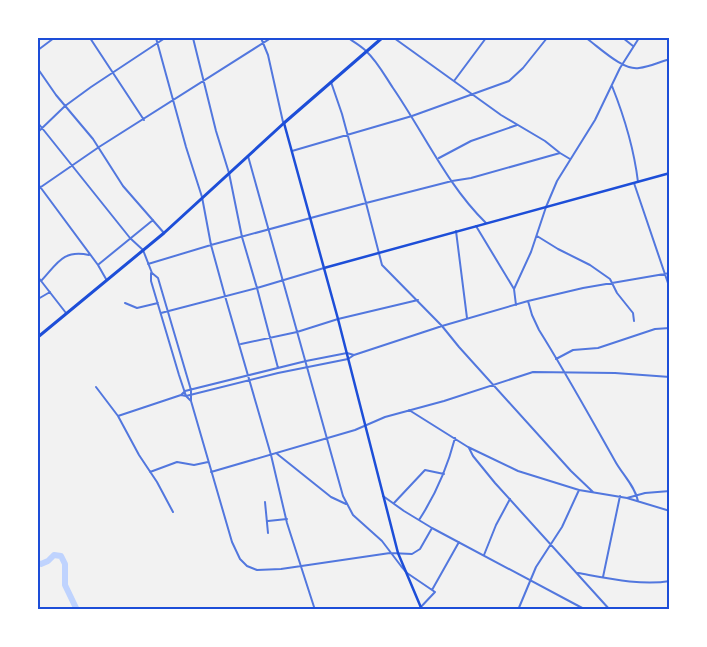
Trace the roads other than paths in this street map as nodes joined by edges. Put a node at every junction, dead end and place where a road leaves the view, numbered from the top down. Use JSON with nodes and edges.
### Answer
{"nodes":[{"id":1,"x":54,"y":38,"type":"edge"},
{"id":2,"x":90,"y":38,"type":"edge"},
{"id":3,"x":156,"y":38,"type":"edge"},
{"id":4,"x":165,"y":38,"type":"edge"},
{"id":5,"x":193,"y":38,"type":"edge"},
{"id":6,"x":261,"y":38,"type":"edge"},
{"id":7,"x":270,"y":38,"type":"edge"},
{"id":8,"x":348,"y":38,"type":"edge"},
{"id":9,"x":382,"y":38,"type":"edge"},
{"id":10,"x":394,"y":38,"type":"edge"},
{"id":11,"x":486,"y":38,"type":"edge"},
{"id":12,"x":547,"y":38,"type":"edge"},
{"id":13,"x":586,"y":38,"type":"edge"},
{"id":14,"x":623,"y":38,"type":"edge"},
{"id":15,"x":639,"y":38,"type":"edge"},
{"id":16,"x":264,"y":42,"type":"junction"},
{"id":17,"x":158,"y":43,"type":"junction"},
{"id":18,"x":633,"y":46,"type":"junction"},
{"id":19,"x":38,"y":50,"type":"edge"},
{"id":20,"x":366,"y":51,"type":"junction"},
{"id":21,"x":670,"y":59,"type":"edge"},
{"id":22,"x":622,"y":65,"type":"junction"},
{"id":23,"x":38,"y":70,"type":"edge"},
{"id":24,"x":114,"y":72,"type":"junction"},
{"id":25,"x":203,"y":81,"type":"junction"},
{"id":26,"x":454,"y":81,"type":"junction"},
{"id":27,"x":331,"y":82,"type":"junction"},
{"id":28,"x":612,"y":86,"type":"junction"},
{"id":29,"x":473,"y":94,"type":"junction"},
{"id":30,"x":173,"y":101,"type":"junction"},
{"id":31,"x":65,"y":106,"type":"junction"},
{"id":32,"x":412,"y":116,"type":"junction"},
{"id":33,"x":144,"y":120,"type":"junction"},
{"id":34,"x":38,"y":123,"type":"edge"},
{"id":35,"x":284,"y":123,"type":"junction"},
{"id":36,"x":517,"y":126,"type":"junction"},
{"id":37,"x":42,"y":128,"type":"junction"},
{"id":38,"x":38,"y":132,"type":"edge"},
{"id":39,"x":347,"y":134,"type":"junction"},
{"id":40,"x":99,"y":148,"type":"junction"},
{"id":41,"x":292,"y":151,"type":"junction"},
{"id":42,"x":560,"y":153,"type":"junction"},
{"id":43,"x":248,"y":156,"type":"junction"},
{"id":44,"x":438,"y":158,"type":"junction"},
{"id":45,"x":570,"y":159,"type":"junction"},
{"id":46,"x":72,"y":166,"type":"junction"},
{"id":47,"x":229,"y":173,"type":"junction"},
{"id":48,"x":670,"y":173,"type":"edge"},
{"id":49,"x":452,"y":181,"type":"junction"},
{"id":50,"x":636,"y":182,"type":"junction"},
{"id":51,"x":38,"y":184,"type":"edge"},
{"id":52,"x":39,"y":188,"type":"edge"},
{"id":53,"x":202,"y":198,"type":"junction"},
{"id":54,"x":366,"y":203,"type":"junction"},
{"id":55,"x":546,"y":207,"type":"junction"},
{"id":56,"x":311,"y":219,"type":"junction"},
{"id":57,"x":153,"y":220,"type":"junction"},
{"id":58,"x":486,"y":223,"type":"junction"},
{"id":59,"x":476,"y":226,"type":"junction"},
{"id":60,"x":270,"y":230,"type":"junction"},
{"id":61,"x":456,"y":231,"type":"junction"},
{"id":62,"x":164,"y":233,"type":"junction"},
{"id":63,"x":537,"y":236,"type":"junction"},
{"id":64,"x":242,"y":237,"type":"junction"},
{"id":65,"x":130,"y":238,"type":"junction"},
{"id":66,"x":211,"y":245,"type":"junction"},
{"id":67,"x":143,"y":250,"type":"junction"},
{"id":68,"x":379,"y":252,"type":"junction"},
{"id":69,"x":90,"y":255,"type":"junction"},
{"id":70,"x":148,"y":264,"type":"junction"},
{"id":71,"x":98,"y":265,"type":"junction"},
{"id":72,"x":324,"y":268,"type":"junction"},
{"id":73,"x":152,"y":273,"type":"junction"},
{"id":74,"x":670,"y":273,"type":"edge"},
{"id":75,"x":664,"y":274,"type":"junction"},
{"id":76,"x":38,"y":277,"type":"edge"},
{"id":77,"x":106,"y":279,"type":"junction"},
{"id":78,"x":283,"y":280,"type":"junction"},
{"id":79,"x":41,"y":281,"type":"junction"},
{"id":80,"x":612,"y":282,"type":"junction"},
{"id":81,"x":257,"y":288,"type":"junction"},
{"id":82,"x":514,"y":289,"type":"junction"},
{"id":83,"x":670,"y":289,"type":"edge"},
{"id":84,"x":50,"y":292,"type":"junction"},
{"id":85,"x":225,"y":296,"type":"junction"},
{"id":86,"x":38,"y":299,"type":"edge"},
{"id":87,"x":418,"y":300,"type":"junction"},
{"id":88,"x":528,"y":302,"type":"junction"},
{"id":89,"x":125,"y":303,"type":"dead end"},
{"id":90,"x":158,"y":303,"type":"junction"},
{"id":91,"x":516,"y":305,"type":"junction"},
{"id":92,"x":168,"y":311,"type":"junction"},
{"id":93,"x":66,"y":313,"type":"junction"},
{"id":94,"x":161,"y":313,"type":"junction"},
{"id":95,"x":338,"y":319,"type":"junction"},
{"id":96,"x":467,"y":319,"type":"junction"},
{"id":97,"x":634,"y":321,"type":"dead end"},
{"id":98,"x":442,"y":326,"type":"junction"},
{"id":99,"x":670,"y":328,"type":"edge"},
{"id":100,"x":297,"y":332,"type":"junction"},
{"id":101,"x":270,"y":337,"type":"junction"},
{"id":102,"x":38,"y":338,"type":"edge"},
{"id":103,"x":240,"y":344,"type":"junction"},
{"id":104,"x":347,"y":353,"type":"junction"},
{"id":105,"x":354,"y":355,"type":"junction"},
{"id":106,"x":348,"y":359,"type":"junction"},
{"id":107,"x":556,"y":359,"type":"junction"},
{"id":108,"x":306,"y":361,"type":"junction"},
{"id":109,"x":308,"y":367,"type":"junction"},
{"id":110,"x":278,"y":368,"type":"junction"},
{"id":111,"x":564,"y":373,"type":"junction"},
{"id":112,"x":248,"y":375,"type":"junction"},
{"id":113,"x":670,"y":377,"type":"edge"},
{"id":114,"x":250,"y":381,"type":"junction"},
{"id":115,"x":494,"y":385,"type":"junction"},
{"id":116,"x":96,"y":387,"type":"dead end"},
{"id":117,"x":191,"y":390,"type":"junction"},
{"id":118,"x":185,"y":391,"type":"junction"},
{"id":119,"x":181,"y":395,"type":"junction"},
{"id":120,"x":191,"y":395,"type":"junction"},
{"id":121,"x":186,"y":396,"type":"junction"},
{"id":122,"x":191,"y":401,"type":"junction"},
{"id":123,"x":409,"y":410,"type":"junction"},
{"id":124,"x":118,"y":416,"type":"junction"},
{"id":125,"x":365,"y":425,"type":"junction"},
{"id":126,"x":326,"y":438,"type":"junction"},
{"id":127,"x":455,"y":438,"type":"junction"},
{"id":128,"x":468,"y":447,"type":"junction"},
{"id":129,"x":276,"y":453,"type":"junction"},
{"id":130,"x":271,"y":455,"type":"junction"},
{"id":131,"x":208,"y":462,"type":"junction"},
{"id":132,"x":150,"y":472,"type":"junction"},
{"id":133,"x":211,"y":472,"type":"junction"},
{"id":134,"x":444,"y":474,"type":"junction"},
{"id":135,"x":579,"y":490,"type":"junction"},
{"id":136,"x":670,"y":491,"type":"edge"},
{"id":137,"x":593,"y":492,"type":"junction"},
{"id":138,"x":636,"y":495,"type":"junction"},
{"id":139,"x":382,"y":496,"type":"junction"},
{"id":140,"x":620,"y":496,"type":"junction"},
{"id":141,"x":627,"y":498,"type":"junction"},
{"id":142,"x":510,"y":499,"type":"junction"},
{"id":143,"x":638,"y":501,"type":"junction"},
{"id":144,"x":265,"y":502,"type":"dead end"},
{"id":145,"x":346,"y":504,"type":"junction"},
{"id":146,"x":393,"y":504,"type":"junction"},
{"id":147,"x":173,"y":512,"type":"dead end"},
{"id":148,"x":670,"y":512,"type":"edge"},
{"id":149,"x":287,"y":519,"type":"junction"},
{"id":150,"x":419,"y":520,"type":"junction"},
{"id":151,"x":268,"y":521,"type":"junction"},
{"id":152,"x":432,"y":528,"type":"junction"},
{"id":153,"x":268,"y":533,"type":"dead end"},
{"id":154,"x":459,"y":542,"type":"junction"},
{"id":155,"x":550,"y":546,"type":"junction"},
{"id":156,"x":390,"y":553,"type":"junction"},
{"id":157,"x":398,"y":553,"type":"junction"},
{"id":158,"x":484,"y":554,"type":"junction"},
{"id":159,"x":301,"y":566,"type":"junction"},
{"id":160,"x":407,"y":572,"type":"junction"},
{"id":161,"x":576,"y":572,"type":"junction"},
{"id":162,"x":603,"y":577,"type":"junction"},
{"id":163,"x":531,"y":580,"type":"junction"},
{"id":164,"x":670,"y":582,"type":"edge"},
{"id":165,"x":432,"y":590,"type":"junction"},
{"id":166,"x":421,"y":609,"type":"edge"},
{"id":167,"x":586,"y":609,"type":"edge"},
{"id":168,"x":315,"y":610,"type":"edge"},
{"id":169,"x":518,"y":610,"type":"edge"},
{"id":170,"x":610,"y":610,"type":"edge"}],
"edges":[{"from":1,"to":19,"type":"street"},
{"from":2,"to":24,"type":"street"},
{"from":3,"to":17,"type":"street"},
{"from":4,"to":17,"type":"street"},
{"from":5,"to":25,"type":"street"},
{"from":6,"to":16,"type":"street"},
{"from":7,"to":16,"type":"street"},
{"from":8,"to":20,"type":"street"},
{"from":9,"to":20,"type":"main road"},
{"from":10,"to":26,"type":"street"},
{"from":11,"to":26,"type":"street"},
{"from":12,"to":29,"type":"street"},
{"from":13,"to":22,"type":"street"},
{"from":14,"to":18,"type":"street"},
{"from":15,"to":18,"type":"street"},
{"from":16,"to":25,"type":"street"},
{"from":16,"to":35,"type":"street"},
{"from":17,"to":24,"type":"street"},
{"from":17,"to":30,"type":"street"},
{"from":18,"to":22,"type":"street"},
{"from":20,"to":27,"type":"main road"},
{"from":20,"to":32,"type":"street"},
{"from":21,"to":22,"type":"street"},
{"from":22,"to":28,"type":"street"},
{"from":23,"to":31,"type":"street"},
{"from":24,"to":31,"type":"street"},
{"from":24,"to":33,"type":"street"},
{"from":25,"to":30,"type":"street"},
{"from":25,"to":47,"type":"street"},
{"from":26,"to":29,"type":"street"},
{"from":27,"to":35,"type":"main road"},
{"from":27,"to":39,"type":"street"},
{"from":28,"to":45,"type":"street"},
{"from":28,"to":50,"type":"street"},
{"from":29,"to":32,"type":"street"},
{"from":29,"to":36,"type":"street"},
{"from":30,"to":33,"type":"street"},
{"from":30,"to":53,"type":"street"},
{"from":31,"to":37,"type":"street"},
{"from":31,"to":40,"type":"street"},
{"from":32,"to":39,"type":"street"},
{"from":32,"to":44,"type":"street"},
{"from":33,"to":40,"type":"street"},
{"from":34,"to":37,"type":"street"},
{"from":35,"to":41,"type":"main road"},
{"from":35,"to":43,"type":"main road"},
{"from":36,"to":42,"type":"street"},
{"from":36,"to":44,"type":"street"},
{"from":37,"to":38,"type":"street"},
{"from":37,"to":46,"type":"street"},
{"from":39,"to":41,"type":"street"},
{"from":39,"to":54,"type":"street"},
{"from":40,"to":46,"type":"street"},
{"from":40,"to":57,"type":"street"},
{"from":41,"to":56,"type":"main road"},
{"from":42,"to":45,"type":"street"},
{"from":42,"to":49,"type":"street"},
{"from":43,"to":47,"type":"main road"},
{"from":43,"to":60,"type":"street"},
{"from":44,"to":49,"type":"street"},
{"from":45,"to":55,"type":"street"},
{"from":46,"to":52,"type":"street"},
{"from":46,"to":65,"type":"street"},
{"from":47,"to":53,"type":"main road"},
{"from":47,"to":64,"type":"street"},
{"from":48,"to":50,"type":"main road"},
{"from":49,"to":54,"type":"street"},
{"from":49,"to":58,"type":"street"},
{"from":50,"to":55,"type":"main road"},
{"from":50,"to":75,"type":"street"},
{"from":51,"to":52,"type":"street"},
{"from":52,"to":69,"type":"street"},
{"from":53,"to":62,"type":"main road"},
{"from":53,"to":66,"type":"street"},
{"from":54,"to":56,"type":"street"},
{"from":54,"to":68,"type":"street"},
{"from":55,"to":58,"type":"main road"},
{"from":55,"to":63,"type":"street"},
{"from":56,"to":60,"type":"street"},
{"from":56,"to":72,"type":"main road"},
{"from":57,"to":62,"type":"street"},
{"from":57,"to":65,"type":"street"},
{"from":58,"to":59,"type":"main road"},
{"from":59,"to":61,"type":"main road"},
{"from":59,"to":82,"type":"street"},
{"from":60,"to":64,"type":"street"},
{"from":60,"to":78,"type":"street"},
{"from":61,"to":68,"type":"main road"},
{"from":61,"to":96,"type":"street"},
{"from":62,"to":67,"type":"main road"},
{"from":63,"to":80,"type":"street"},
{"from":63,"to":82,"type":"street"},
{"from":64,"to":66,"type":"street"},
{"from":64,"to":81,"type":"street"},
{"from":65,"to":67,"type":"street"},
{"from":65,"to":71,"type":"street"},
{"from":66,"to":70,"type":"street"},
{"from":66,"to":85,"type":"street"},
{"from":67,"to":70,"type":"street"},
{"from":67,"to":77,"type":"main road"},
{"from":68,"to":72,"type":"main road"},
{"from":68,"to":87,"type":"street"},
{"from":69,"to":71,"type":"street"},
{"from":69,"to":79,"type":"street"},
{"from":70,"to":73,"type":"street"},
{"from":71,"to":77,"type":"street"},
{"from":72,"to":78,"type":"street"},
{"from":72,"to":95,"type":"main road"},
{"from":73,"to":90,"type":"street"},
{"from":73,"to":92,"type":"street"},
{"from":74,"to":75,"type":"street"},
{"from":75,"to":80,"type":"street"},
{"from":75,"to":83,"type":"street"},
{"from":76,"to":79,"type":"street"},
{"from":77,"to":93,"type":"main road"},
{"from":78,"to":81,"type":"street"},
{"from":78,"to":100,"type":"street"},
{"from":79,"to":84,"type":"street"},
{"from":80,"to":88,"type":"street"},
{"from":80,"to":97,"type":"street"},
{"from":81,"to":85,"type":"street"},
{"from":81,"to":101,"type":"street"},
{"from":82,"to":91,"type":"street"},
{"from":84,"to":86,"type":"street"},
{"from":84,"to":93,"type":"street"},
{"from":85,"to":92,"type":"street"},
{"from":85,"to":103,"type":"street"},
{"from":87,"to":95,"type":"street"},
{"from":87,"to":98,"type":"street"},
{"from":88,"to":91,"type":"street"},
{"from":88,"to":107,"type":"street"},
{"from":89,"to":90,"type":"street"},
{"from":90,"to":94,"type":"street"},
{"from":91,"to":96,"type":"street"},
{"from":92,"to":94,"type":"street"},
{"from":92,"to":117,"type":"street"},
{"from":93,"to":102,"type":"main road"},
{"from":94,"to":118,"type":"street"},
{"from":95,"to":100,"type":"street"},
{"from":95,"to":104,"type":"main road"},
{"from":96,"to":98,"type":"street"},
{"from":98,"to":105,"type":"street"},
{"from":98,"to":115,"type":"street"},
{"from":99,"to":107,"type":"street"},
{"from":100,"to":101,"type":"street"},
{"from":100,"to":108,"type":"street"},
{"from":101,"to":103,"type":"street"},
{"from":101,"to":110,"type":"street"},
{"from":103,"to":112,"type":"street"},
{"from":104,"to":105,"type":"street"},
{"from":104,"to":106,"type":"main road"},
{"from":104,"to":108,"type":"street"},
{"from":105,"to":106,"type":"street"},
{"from":106,"to":109,"type":"street"},
{"from":106,"to":125,"type":"main road"},
{"from":107,"to":111,"type":"street"},
{"from":108,"to":109,"type":"street"},
{"from":108,"to":110,"type":"street"},
{"from":109,"to":114,"type":"street"},
{"from":109,"to":126,"type":"street"},
{"from":110,"to":112,"type":"street"},
{"from":111,"to":113,"type":"street"},
{"from":111,"to":115,"type":"street"},
{"from":111,"to":138,"type":"street"},
{"from":112,"to":114,"type":"street"},
{"from":112,"to":117,"type":"street"},
{"from":114,"to":120,"type":"street"},
{"from":114,"to":130,"type":"street"},
{"from":115,"to":123,"type":"street"},
{"from":115,"to":137,"type":"street"},
{"from":116,"to":124,"type":"street"},
{"from":117,"to":118,"type":"street"},
{"from":117,"to":120,"type":"street"},
{"from":118,"to":119,"type":"street"},
{"from":118,"to":121,"type":"street"},
{"from":119,"to":121,"type":"street"},
{"from":119,"to":124,"type":"street"},
{"from":120,"to":121,"type":"street"},
{"from":120,"to":122,"type":"street"},
{"from":121,"to":122,"type":"street"},
{"from":122,"to":131,"type":"street"},
{"from":123,"to":125,"type":"street"},
{"from":123,"to":127,"type":"street"},
{"from":124,"to":132,"type":"street"},
{"from":125,"to":126,"type":"street"},
{"from":125,"to":139,"type":"main road"},
{"from":126,"to":129,"type":"street"},
{"from":126,"to":145,"type":"street"},
{"from":127,"to":128,"type":"street"},
{"from":127,"to":134,"type":"street"},
{"from":128,"to":135,"type":"street"},
{"from":128,"to":142,"type":"street"},
{"from":129,"to":130,"type":"street"},
{"from":129,"to":145,"type":"street"},
{"from":130,"to":133,"type":"street"},
{"from":130,"to":149,"type":"street"},
{"from":131,"to":132,"type":"street"},
{"from":131,"to":133,"type":"street"},
{"from":132,"to":147,"type":"street"},
{"from":133,"to":159,"type":"street"},
{"from":134,"to":146,"type":"street"},
{"from":134,"to":150,"type":"street"},
{"from":135,"to":137,"type":"street"},
{"from":135,"to":155,"type":"street"},
{"from":136,"to":138,"type":"street"},
{"from":137,"to":140,"type":"street"},
{"from":138,"to":141,"type":"street"},
{"from":138,"to":143,"type":"street"},
{"from":139,"to":146,"type":"street"},
{"from":139,"to":157,"type":"main road"},
{"from":140,"to":141,"type":"street"},
{"from":140,"to":162,"type":"street"},
{"from":141,"to":143,"type":"street"},
{"from":142,"to":155,"type":"street"},
{"from":142,"to":158,"type":"street"},
{"from":143,"to":148,"type":"street"},
{"from":144,"to":151,"type":"street"},
{"from":145,"to":156,"type":"street"},
{"from":146,"to":150,"type":"street"},
{"from":149,"to":151,"type":"street"},
{"from":149,"to":159,"type":"street"},
{"from":150,"to":152,"type":"street"},
{"from":151,"to":153,"type":"street"},
{"from":152,"to":154,"type":"street"},
{"from":152,"to":157,"type":"street"},
{"from":154,"to":158,"type":"street"},
{"from":154,"to":165,"type":"street"},
{"from":155,"to":161,"type":"street"},
{"from":155,"to":163,"type":"street"},
{"from":156,"to":157,"type":"street"},
{"from":156,"to":159,"type":"street"},
{"from":156,"to":160,"type":"street"},
{"from":157,"to":160,"type":"main road"},
{"from":158,"to":163,"type":"street"},
{"from":159,"to":168,"type":"street"},
{"from":160,"to":165,"type":"street"},
{"from":160,"to":166,"type":"main road"},
{"from":161,"to":162,"type":"street"},
{"from":161,"to":170,"type":"street"},
{"from":162,"to":164,"type":"street"},
{"from":163,"to":167,"type":"street"},
{"from":163,"to":169,"type":"street"},
{"from":165,"to":166,"type":"street"}]}
